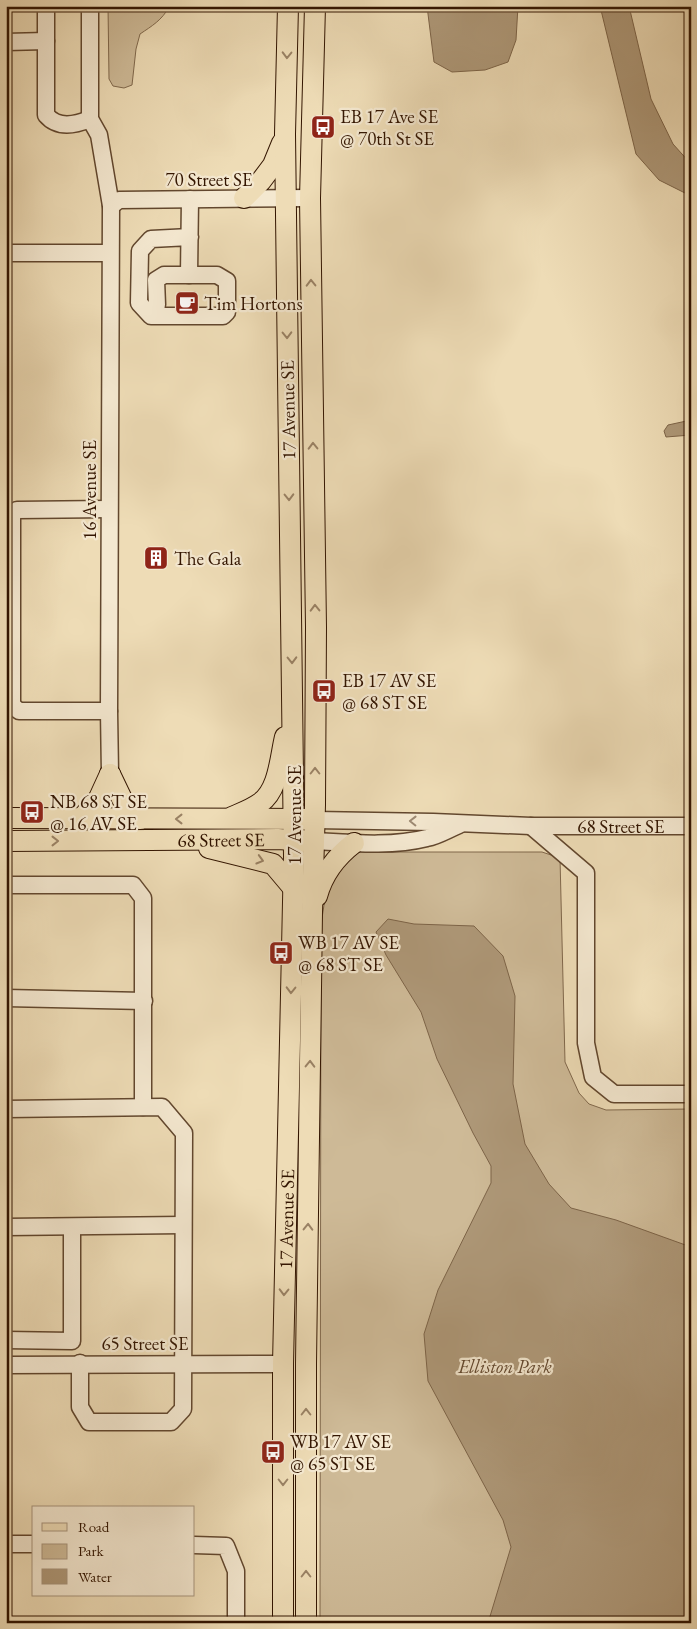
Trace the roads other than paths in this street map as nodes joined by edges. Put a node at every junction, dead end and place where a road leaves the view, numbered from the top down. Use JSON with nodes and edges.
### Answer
{"nodes":[{"id":1,"x":46,"y":6,"type":"edge"},
{"id":2,"x":90,"y":6,"type":"edge"},
{"id":3,"x":288,"y":6,"type":"edge"},
{"id":4,"x":315,"y":6,"type":"edge"},
{"id":5,"x":46,"y":41,"type":"junction"},
{"id":6,"x":6,"y":42,"type":"edge"},
{"id":7,"x":90,"y":119,"type":"junction"},
{"id":8,"x":285,"y":134,"type":"junction"},
{"id":9,"x":244,"y":198,"type":"junction"},
{"id":10,"x":286,"y":198,"type":"junction"},
{"id":11,"x":310,"y":198,"type":"junction"},
{"id":12,"x":190,"y":199,"type":"junction"},
{"id":13,"x":111,"y":206,"type":"junction"},
{"id":14,"x":190,"y":237,"type":"junction"},
{"id":15,"x":6,"y":253,"type":"edge"},
{"id":16,"x":109,"y":253,"type":"junction"},
{"id":17,"x":189,"y":275,"type":"junction"},
{"id":18,"x":157,"y":305,"type":"dead end"},
{"id":19,"x":109,"y":509,"type":"junction"},
{"id":20,"x":293,"y":707,"type":"junction"},
{"id":21,"x":109,"y":711,"type":"junction"},
{"id":22,"x":110,"y":774,"type":"junction"},
{"id":23,"x":6,"y":818,"type":"edge"},
{"id":24,"x":82,"y":818,"type":"junction"},
{"id":25,"x":140,"y":819,"type":"junction"},
{"id":26,"x":228,"y":819,"type":"junction"},
{"id":27,"x":294,"y":819,"type":"junction"},
{"id":28,"x":315,"y":820,"type":"junction"},
{"id":29,"x":461,"y":824,"type":"junction"},
{"id":30,"x":531,"y":826,"type":"junction"},
{"id":31,"x":691,"y":826,"type":"edge"},
{"id":32,"x":178,"y":840,"type":"junction"},
{"id":33,"x":294,"y":840,"type":"junction"},
{"id":34,"x":6,"y":841,"type":"edge"},
{"id":35,"x":314,"y":841,"type":"junction"},
{"id":36,"x":354,"y":843,"type":"junction"},
{"id":37,"x":6,"y":885,"type":"edge"},
{"id":38,"x":294,"y":889,"type":"junction"},
{"id":39,"x":312,"y":912,"type":"junction"},
{"id":40,"x":6,"y":998,"type":"edge"},
{"id":41,"x":144,"y":1000,"type":"junction"},
{"id":42,"x":691,"y":1094,"type":"edge"},
{"id":43,"x":144,"y":1108,"type":"junction"},
{"id":44,"x":6,"y":1109,"type":"edge"},
{"id":45,"x":183,"y":1225,"type":"junction"},
{"id":46,"x":6,"y":1227,"type":"edge"},
{"id":47,"x":72,"y":1227,"type":"junction"},
{"id":48,"x":6,"y":1340,"type":"edge"},
{"id":49,"x":80,"y":1363,"type":"junction"},
{"id":50,"x":306,"y":1363,"type":"junction"},
{"id":51,"x":184,"y":1364,"type":"junction"},
{"id":52,"x":283,"y":1364,"type":"junction"},
{"id":53,"x":6,"y":1365,"type":"edge"},
{"id":54,"x":6,"y":1544,"type":"edge"},
{"id":55,"x":32,"y":1544,"type":"edge"},
{"id":56,"x":195,"y":1545,"type":"edge"},
{"id":57,"x":236,"y":1623,"type":"edge"},
{"id":58,"x":283,"y":1623,"type":"edge"},
{"id":59,"x":306,"y":1623,"type":"edge"}],
"edges":[{"from":1,"to":5,"type":"street"},
{"from":2,"to":7,"type":"street"},
{"from":3,"to":8,"type":"main road","name":"17 Avenue SE","one_way":true},
{"from":4,"to":11,"type":"main road","name":"17 Avenue SE"},
{"from":5,"to":6,"type":"street"},
{"from":5,"to":7,"type":"street"},
{"from":7,"to":13,"type":"street","name":"16 Avenue SE"},
{"from":8,"to":9,"type":"main road"},
{"from":8,"to":10,"type":"main road","name":"17 Avenue SE"},
{"from":9,"to":10,"type":"street","name":"70 Street SE"},
{"from":9,"to":12,"type":"street","name":"70 Street SE"},
{"from":10,"to":11,"type":"street","name":"70 Street SE"},
{"from":10,"to":20,"type":"main road","name":"17 Avenue SE","one_way":true},
{"from":28,"to":11,"type":"main road","name":"17 Avenue SE","one_way":true},
{"from":12,"to":13,"type":"street","name":"70 Street SE"},
{"from":12,"to":14,"type":"street"},
{"from":13,"to":16,"type":"street","name":"16 Avenue SE"},
{"from":14,"to":17,"type":"street"},
{"from":14,"to":17,"type":"street"},
{"from":15,"to":16,"type":"street"},
{"from":16,"to":19,"type":"street","name":"16 Avenue SE"},
{"from":17,"to":18,"type":"street"},
{"from":19,"to":21,"type":"street","name":"16 Avenue SE"},
{"from":19,"to":21,"type":"street"},
{"from":20,"to":26,"type":"main road"},
{"from":20,"to":27,"type":"main road","name":"17 Avenue SE"},
{"from":21,"to":22,"type":"street","name":"16 Avenue SE"},
{"from":22,"to":24,"type":"main road"},
{"from":22,"to":25,"type":"main road"},
{"from":23,"to":24,"type":"main road","name":"68 Street SE"},
{"from":24,"to":25,"type":"main road","name":"68 Street SE"},
{"from":26,"to":25,"type":"main road","name":"68 Street SE","one_way":true},
{"from":26,"to":27,"type":"main road","name":"68 Street SE"},
{"from":27,"to":28,"type":"main road","name":"68 Street SE"},
{"from":27,"to":33,"type":"main road","name":"17 Avenue SE"},
{"from":29,"to":28,"type":"street","name":"68 Street SE","one_way":true},
{"from":28,"to":35,"type":"main road","name":"17 Avenue SE"},
{"from":29,"to":30,"type":"street","name":"68 Street SE"},
{"from":29,"to":36,"type":"street","name":"68 Street SE"},
{"from":30,"to":31,"type":"street","name":"68 Street SE"},
{"from":30,"to":42,"type":"street"},
{"from":32,"to":33,"type":"main road","name":"68 Street SE"},
{"from":34,"to":32,"type":"main road","name":"68 Street SE","one_way":true},
{"from":32,"to":38,"type":"main road","one_way":true},
{"from":33,"to":35,"type":"main road","name":"68 Street SE"},
{"from":33,"to":38,"type":"main road","name":"17 Avenue SE"},
{"from":35,"to":36,"type":"street","name":"68 Street SE"},
{"from":35,"to":39,"type":"main road","name":"17 Avenue SE"},
{"from":36,"to":39,"type":"main road"},
{"from":37,"to":41,"type":"street"},
{"from":38,"to":52,"type":"main road","name":"17 Avenue SE","one_way":true},
{"from":50,"to":39,"type":"main road","name":"17 Avenue SE","one_way":true},
{"from":40,"to":41,"type":"street"},
{"from":41,"to":43,"type":"street"},
{"from":43,"to":44,"type":"street"},
{"from":43,"to":45,"type":"street"},
{"from":45,"to":47,"type":"street"},
{"from":45,"to":51,"type":"street"},
{"from":46,"to":47,"type":"street"},
{"from":47,"to":48,"type":"street"},
{"from":49,"to":51,"type":"street","name":"65 Street SE"},
{"from":49,"to":51,"type":"street"},
{"from":49,"to":53,"type":"street","name":"65 Street SE"},
{"from":50,"to":52,"type":"main road"},
{"from":59,"to":50,"type":"main road","name":"17 Avenue SE","one_way":true},
{"from":51,"to":52,"type":"street","name":"65 Street SE"},
{"from":52,"to":58,"type":"main road","name":"17 Avenue SE","one_way":true},
{"from":54,"to":55,"type":"street"},
{"from":56,"to":57,"type":"street"}]}
